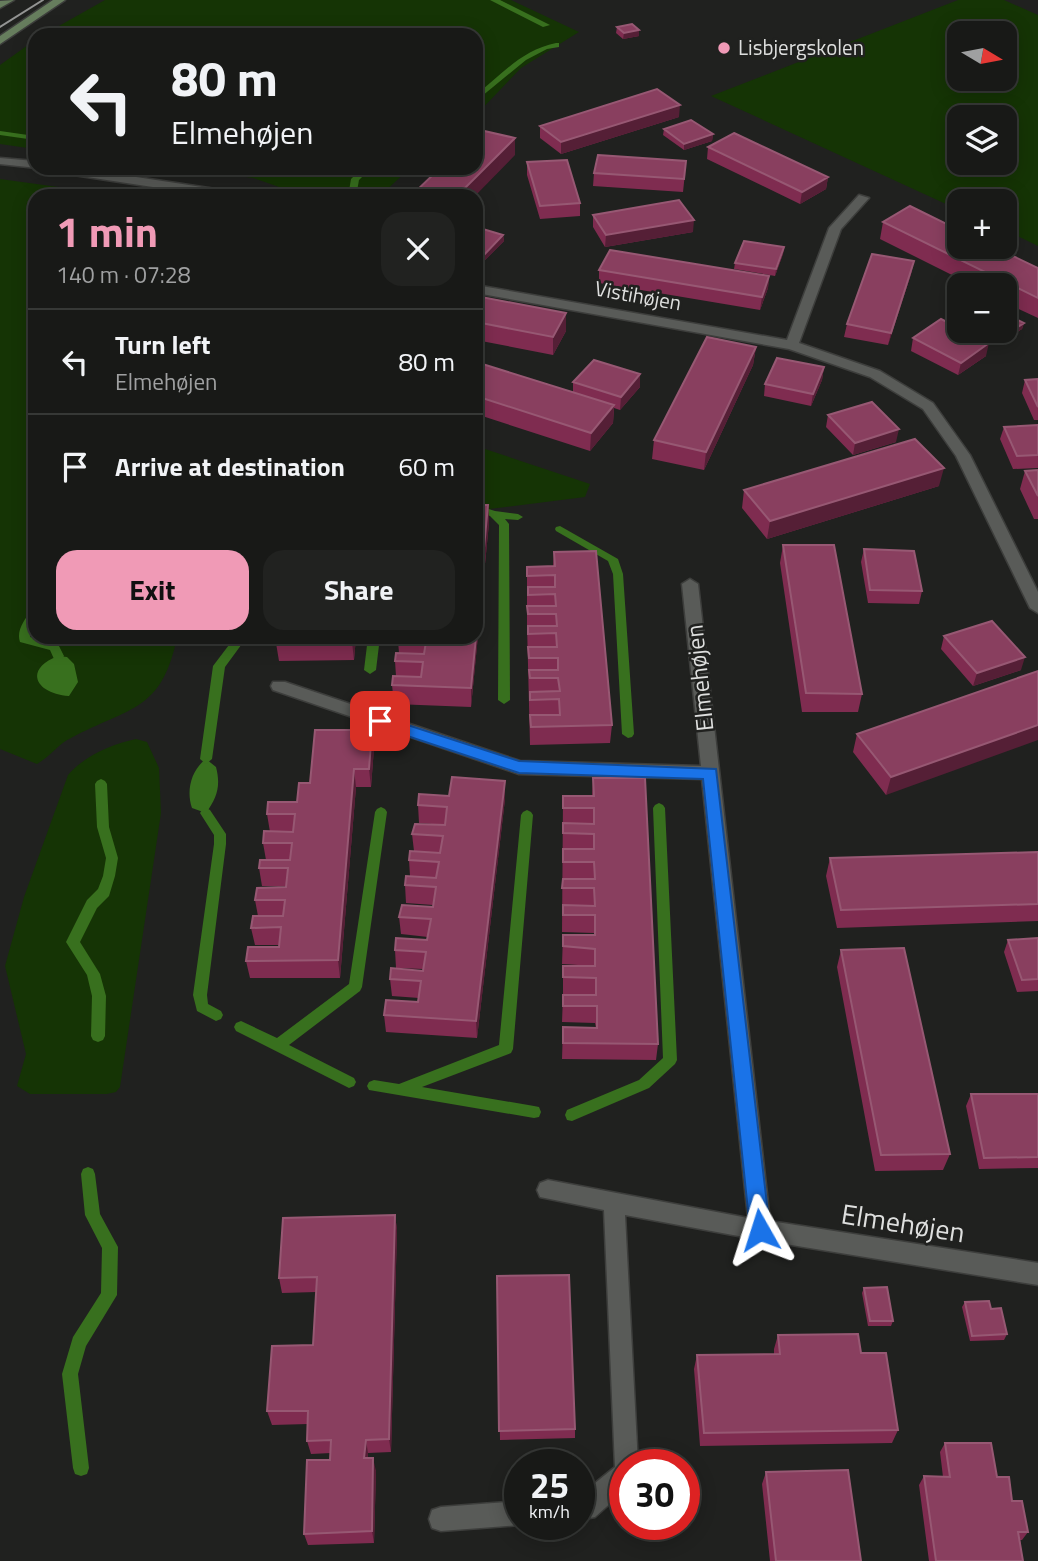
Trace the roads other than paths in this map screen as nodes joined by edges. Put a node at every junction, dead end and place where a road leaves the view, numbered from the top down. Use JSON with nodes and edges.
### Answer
{"nodes":[{"id":1,"x":9,"y":0,"type":"edge"},
{"id":2,"x":60,"y":0,"type":"edge"},
{"id":3,"x":0,"y":5,"type":"edge"},
{"id":4,"x":0,"y":41,"type":"edge"},
{"id":5,"x":0,"y":161,"type":"edge"},
{"id":6,"x":28,"y":164,"type":"edge"},
{"id":7,"x":99,"y":175,"type":"edge"},
{"id":8,"x":190,"y":189,"type":"edge"},
{"id":9,"x":863,"y":198,"type":"dead end"},
{"id":10,"x":483,"y":290,"type":"edge"},
{"id":11,"x":792,"y":345,"type":"junction"},
{"id":12,"x":690,"y":584,"type":"dead end"},
{"id":13,"x":1038,"y":608,"type":"edge"},
{"id":14,"x":279,"y":686,"type":"dead end"},
{"id":15,"x":710,"y":773,"type":"junction"},
{"id":16,"x":548,"y":1190,"type":"dead end"},
{"id":17,"x":614,"y":1203,"type":"junction"},
{"id":18,"x":760,"y":1230,"type":"junction"},
{"id":19,"x":1038,"y":1274,"type":"edge"},
{"id":20,"x":625,"y":1449,"type":"edge"},
{"id":21,"x":609,"y":1488,"type":"edge"},
{"id":22,"x":595,"y":1499,"type":"edge"},
{"id":23,"x":504,"y":1514,"type":"edge"},
{"id":24,"x":441,"y":1519,"type":"dead end"}],
"edges":[{"from":1,"to":3,"type":"street"},
{"from":2,"to":4,"type":"street"},
{"from":5,"to":6,"type":"street"},
{"from":7,"to":8,"type":"street"},
{"from":9,"to":11,"type":"street"},
{"from":10,"to":11,"type":"street","name":"Vistihøjen"},
{"from":11,"to":13,"type":"street","name":"Vistihøjen"},
{"from":12,"to":15,"type":"street","name":"Elmehøjen"},
{"from":14,"to":15,"type":"street"},
{"from":15,"to":18,"type":"street","name":"Elmehøjen"},
{"from":16,"to":17,"type":"street","name":"Elmehøjen"},
{"from":17,"to":18,"type":"street","name":"Elmehøjen"},
{"from":17,"to":20,"type":"street"},
{"from":18,"to":19,"type":"street","name":"Elmehøjen"},
{"from":21,"to":22,"type":"street"},
{"from":23,"to":24,"type":"street"}]}
